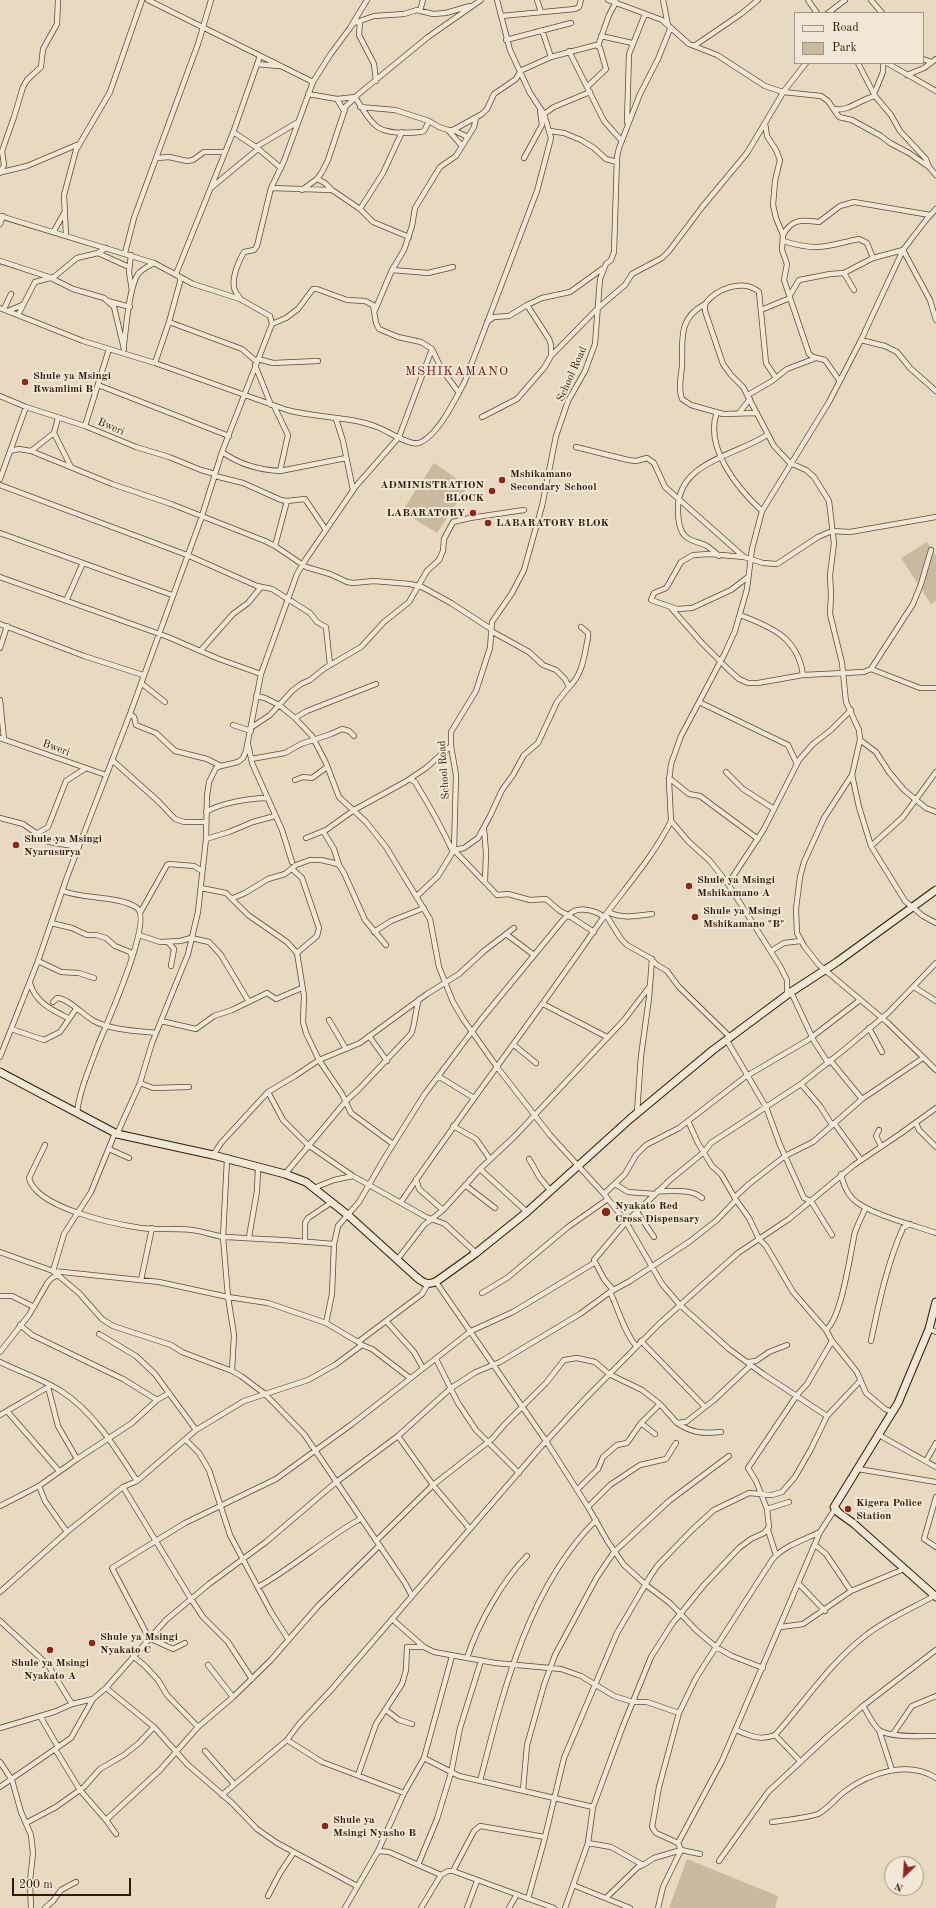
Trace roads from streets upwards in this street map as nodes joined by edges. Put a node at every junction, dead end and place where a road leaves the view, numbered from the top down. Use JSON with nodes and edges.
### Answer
{"nodes":[{"id":1,"x":58,"y":0,"type":"edge"},
{"id":2,"x":142,"y":0,"type":"edge"},
{"id":3,"x":148,"y":0,"type":"edge"},
{"id":4,"x":211,"y":0,"type":"edge"},
{"id":5,"x":367,"y":0,"type":"edge"},
{"id":6,"x":423,"y":0,"type":"edge"},
{"id":7,"x":481,"y":0,"type":"edge"},
{"id":8,"x":497,"y":0,"type":"edge"},
{"id":9,"x":537,"y":0,"type":"edge"},
{"id":10,"x":581,"y":0,"type":"edge"},
{"id":11,"x":608,"y":0,"type":"edge"},
{"id":12,"x":663,"y":0,"type":"edge"},
{"id":13,"x":758,"y":0,"type":"edge"},
{"id":14,"x":808,"y":0,"type":"edge"},
{"id":15,"x":845,"y":0,"type":"edge"},
{"id":16,"x":871,"y":0,"type":"edge"},
{"id":17,"x":159,"y":2,"type":"edge"},
{"id":18,"x":616,"y":2,"type":"junction"},
{"id":19,"x":474,"y":5,"type":"junction"},
{"id":20,"x":420,"y":11,"type":"junction"},
{"id":21,"x":541,"y":12,"type":"junction"},
{"id":22,"x":816,"y":12,"type":"edge"},
{"id":23,"x":829,"y":12,"type":"edge"},
{"id":24,"x":881,"y":12,"type":"edge"},
{"id":25,"x":645,"y":14,"type":"junction"},
{"id":26,"x":501,"y":16,"type":"junction"},
{"id":27,"x":360,"y":21,"type":"junction"},
{"id":28,"x":354,"y":23,"type":"junction"},
{"id":29,"x":571,"y":23,"type":"dead end"},
{"id":30,"x":669,"y":27,"type":"junction"},
{"id":31,"x":204,"y":28,"type":"junction"},
{"id":32,"x":542,"y":30,"type":"junction"},
{"id":33,"x":601,"y":36,"type":"junction"},
{"id":34,"x":506,"y":40,"type":"junction"},
{"id":35,"x":632,"y":43,"type":"junction"},
{"id":36,"x":598,"y":46,"type":"junction"},
{"id":37,"x":694,"y":46,"type":"junction"},
{"id":38,"x":569,"y":51,"type":"junction"},
{"id":39,"x":260,"y":56,"type":"junction"},
{"id":40,"x":551,"y":57,"type":"junction"},
{"id":41,"x":924,"y":59,"type":"edge"},
{"id":42,"x":936,"y":59,"type":"edge"},
{"id":43,"x":931,"y":62,"type":"junction"},
{"id":44,"x":257,"y":64,"type":"junction"},
{"id":45,"x":805,"y":64,"type":"edge"},
{"id":46,"x":859,"y":64,"type":"edge"},
{"id":47,"x":883,"y":64,"type":"edge"},
{"id":48,"x":889,"y":64,"type":"edge"},
{"id":49,"x":281,"y":66,"type":"junction"},
{"id":50,"x":520,"y":72,"type":"junction"},
{"id":51,"x":907,"y":75,"type":"junction"},
{"id":52,"x":376,"y":81,"type":"junction"},
{"id":53,"x":313,"y":82,"type":"junction"},
{"id":54,"x":587,"y":87,"type":"junction"},
{"id":55,"x":936,"y":91,"type":"edge"},
{"id":56,"x":590,"y":92,"type":"junction"},
{"id":57,"x":783,"y":92,"type":"junction"},
{"id":58,"x":308,"y":94,"type":"junction"},
{"id":59,"x":875,"y":95,"type":"junction"},
{"id":60,"x":356,"y":97,"type":"junction"},
{"id":61,"x":337,"y":99,"type":"junction"},
{"id":62,"x":540,"y":106,"type":"junction"},
{"id":63,"x":360,"y":107,"type":"junction"},
{"id":64,"x":834,"y":109,"type":"junction"},
{"id":65,"x":344,"y":111,"type":"junction"},
{"id":66,"x":544,"y":114,"type":"junction"},
{"id":67,"x":476,"y":118,"type":"junction"},
{"id":68,"x":429,"y":121,"type":"junction"},
{"id":69,"x":298,"y":122,"type":"junction"},
{"id":70,"x":765,"y":123,"type":"junction"},
{"id":71,"x":627,"y":127,"type":"junction"},
{"id":72,"x":448,"y":130,"type":"junction"},
{"id":73,"x":453,"y":130,"type":"junction"},
{"id":74,"x":550,"y":131,"type":"junction"},
{"id":75,"x":233,"y":132,"type":"junction"},
{"id":76,"x":402,"y":132,"type":"junction"},
{"id":77,"x":468,"y":137,"type":"junction"},
{"id":78,"x":622,"y":140,"type":"junction"},
{"id":79,"x":79,"y":144,"type":"junction"},
{"id":80,"x":462,"y":146,"type":"junction"},
{"id":81,"x":257,"y":148,"type":"junction"},
{"id":82,"x":225,"y":152,"type":"junction"},
{"id":83,"x":157,"y":158,"type":"junction"},
{"id":84,"x":524,"y":158,"type":"dead end"},
{"id":85,"x":617,"y":162,"type":"junction"},
{"id":86,"x":929,"y":167,"type":"junction"},
{"id":87,"x":281,"y":168,"type":"junction"},
{"id":88,"x":1,"y":173,"type":"edge"},
{"id":89,"x":936,"y":175,"type":"edge"},
{"id":90,"x":317,"y":179,"type":"junction"},
{"id":91,"x":211,"y":188,"type":"junction"},
{"id":92,"x":270,"y":188,"type":"junction"},
{"id":93,"x":302,"y":190,"type":"junction"},
{"id":94,"x":332,"y":190,"type":"junction"},
{"id":95,"x":360,"y":209,"type":"junction"},
{"id":96,"x":936,"y":209,"type":"edge"},
{"id":97,"x":64,"y":213,"type":"junction"},
{"id":98,"x":930,"y":214,"type":"junction"},
{"id":99,"x":1,"y":216,"type":"edge"},
{"id":100,"x":0,"y":224,"type":"edge"},
{"id":101,"x":54,"y":231,"type":"junction"},
{"id":102,"x":66,"y":235,"type":"junction"},
{"id":103,"x":409,"y":237,"type":"junction"},
{"id":104,"x":783,"y":238,"type":"junction"},
{"id":105,"x":106,"y":248,"type":"junction"},
{"id":106,"x":903,"y":250,"type":"junction"},
{"id":107,"x":98,"y":253,"type":"junction"},
{"id":108,"x":124,"y":253,"type":"junction"},
{"id":109,"x":131,"y":255,"type":"junction"},
{"id":110,"x":873,"y":258,"type":"junction"},
{"id":111,"x":0,"y":261,"type":"edge"},
{"id":112,"x":154,"y":263,"type":"junction"},
{"id":113,"x":129,"y":267,"type":"junction"},
{"id":114,"x":453,"y":267,"type":"dead end"},
{"id":115,"x":604,"y":268,"type":"junction"},
{"id":116,"x":392,"y":270,"type":"junction"},
{"id":117,"x":844,"y":273,"type":"junction"},
{"id":118,"x":178,"y":276,"type":"junction"},
{"id":119,"x":51,"y":278,"type":"junction"},
{"id":120,"x":854,"y":290,"type":"dead end"},
{"id":121,"x":132,"y":291,"type":"junction"},
{"id":122,"x":11,"y":294,"type":"dead end"},
{"id":123,"x":790,"y":296,"type":"junction"},
{"id":124,"x":240,"y":298,"type":"junction"},
{"id":125,"x":107,"y":300,"type":"junction"},
{"id":126,"x":705,"y":304,"type":"junction"},
{"id":127,"x":22,"y":305,"type":"junction"},
{"id":128,"x":527,"y":305,"type":"junction"},
{"id":129,"x":130,"y":307,"type":"junction"},
{"id":130,"x":598,"y":308,"type":"junction"},
{"id":131,"x":4,"y":309,"type":"edge"},
{"id":132,"x":375,"y":310,"type":"junction"},
{"id":133,"x":761,"y":310,"type":"junction"},
{"id":134,"x":18,"y":315,"type":"junction"},
{"id":135,"x":936,"y":320,"type":"edge"},
{"id":136,"x":170,"y":322,"type":"junction"},
{"id":137,"x":487,"y":322,"type":"junction"},
{"id":138,"x":272,"y":324,"type":"junction"},
{"id":139,"x":861,"y":340,"type":"junction"},
{"id":140,"x":432,"y":349,"type":"junction"},
{"id":141,"x":110,"y":350,"type":"junction"},
{"id":142,"x":123,"y":351,"type":"junction"},
{"id":143,"x":550,"y":356,"type":"junction"},
{"id":144,"x":816,"y":358,"type":"junction"},
{"id":145,"x":318,"y":361,"type":"dead end"},
{"id":146,"x":257,"y":362,"type":"junction"},
{"id":147,"x":155,"y":363,"type":"junction"},
{"id":148,"x":776,"y":378,"type":"junction"},
{"id":149,"x":839,"y":380,"type":"junction"},
{"id":150,"x":98,"y":385,"type":"junction"},
{"id":151,"x":936,"y":391,"type":"edge"},
{"id":152,"x":459,"y":393,"type":"junction"},
{"id":153,"x":0,"y":396,"type":"edge"},
{"id":154,"x":244,"y":396,"type":"junction"},
{"id":155,"x":749,"y":397,"type":"junction"},
{"id":156,"x":272,"y":406,"type":"junction"},
{"id":157,"x":26,"y":407,"type":"junction"},
{"id":158,"x":718,"y":412,"type":"junction"},
{"id":159,"x":739,"y":413,"type":"junction"},
{"id":160,"x":758,"y":413,"type":"junction"},
{"id":161,"x":482,"y":417,"type":"dead end"},
{"id":162,"x":58,"y":418,"type":"junction"},
{"id":163,"x":336,"y":419,"type":"junction"},
{"id":164,"x":85,"y":426,"type":"junction"},
{"id":165,"x":54,"y":433,"type":"junction"},
{"id":166,"x":767,"y":435,"type":"junction"},
{"id":167,"x":229,"y":436,"type":"junction"},
{"id":168,"x":399,"y":437,"type":"junction"},
{"id":169,"x":13,"y":443,"type":"junction"},
{"id":170,"x":576,"y":447,"type":"dead end"},
{"id":171,"x":19,"y":449,"type":"junction"},
{"id":172,"x":10,"y":451,"type":"junction"},
{"id":173,"x":31,"y":451,"type":"junction"},
{"id":174,"x":222,"y":452,"type":"junction"},
{"id":175,"x":721,"y":457,"type":"junction"},
{"id":176,"x":346,"y":458,"type":"junction"},
{"id":177,"x":790,"y":463,"type":"junction"},
{"id":178,"x":71,"y":467,"type":"junction"},
{"id":179,"x":280,"y":471,"type":"junction"},
{"id":180,"x":215,"y":475,"type":"junction"},
{"id":181,"x":0,"y":479,"type":"edge"},
{"id":182,"x":0,"y":486,"type":"edge"},
{"id":183,"x":353,"y":490,"type":"junction"},
{"id":184,"x":678,"y":498,"type":"junction"},
{"id":185,"x":287,"y":501,"type":"junction"},
{"id":186,"x":524,"y":510,"type":"dead end"},
{"id":187,"x":762,"y":511,"type":"junction"},
{"id":188,"x":202,"y":517,"type":"junction"},
{"id":189,"x":936,"y":517,"type":"edge"},
{"id":190,"x":326,"y":530,"type":"junction"},
{"id":191,"x":832,"y":531,"type":"junction"},
{"id":192,"x":0,"y":533,"type":"edge"},
{"id":193,"x":275,"y":546,"type":"junction"},
{"id":194,"x":931,"y":550,"type":"dead end"},
{"id":195,"x":187,"y":555,"type":"junction"},
{"id":196,"x":719,"y":556,"type":"junction"},
{"id":197,"x":744,"y":557,"type":"junction"},
{"id":198,"x":751,"y":558,"type":"junction"},
{"id":199,"x":83,"y":564,"type":"junction"},
{"id":200,"x":302,"y":565,"type":"junction"},
{"id":201,"x":0,"y":577,"type":"edge"},
{"id":202,"x":748,"y":577,"type":"junction"},
{"id":203,"x":419,"y":586,"type":"junction"},
{"id":204,"x":261,"y":587,"type":"junction"},
{"id":205,"x":172,"y":595,"type":"junction"},
{"id":206,"x":288,"y":598,"type":"junction"},
{"id":207,"x":66,"y":601,"type":"junction"},
{"id":208,"x":671,"y":608,"type":"junction"},
{"id":209,"x":740,"y":616,"type":"junction"},
{"id":210,"x":0,"y":624,"type":"edge"},
{"id":211,"x":7,"y":626,"type":"junction"},
{"id":212,"x":581,"y":627,"type":"dead end"},
{"id":213,"x":491,"y":630,"type":"junction"},
{"id":214,"x":158,"y":634,"type":"junction"},
{"id":215,"x":0,"y":648,"type":"edge"},
{"id":216,"x":201,"y":650,"type":"junction"},
{"id":217,"x":721,"y":662,"type":"junction"},
{"id":218,"x":330,"y":665,"type":"junction"},
{"id":219,"x":871,"y":669,"type":"junction"},
{"id":220,"x":261,"y":674,"type":"junction"},
{"id":221,"x":844,"y":674,"type":"junction"},
{"id":222,"x":143,"y":675,"type":"junction"},
{"id":223,"x":803,"y":675,"type":"junction"},
{"id":224,"x":141,"y":683,"type":"junction"},
{"id":225,"x":376,"y":684,"type":"dead end"},
{"id":226,"x":569,"y":687,"type":"junction"},
{"id":227,"x":936,"y":688,"type":"edge"},
{"id":228,"x":256,"y":696,"type":"junction"},
{"id":229,"x":0,"y":700,"type":"edge"},
{"id":230,"x":165,"y":702,"type":"dead end"},
{"id":231,"x":699,"y":702,"type":"junction"},
{"id":232,"x":279,"y":705,"type":"junction"},
{"id":233,"x":851,"y":710,"type":"junction"},
{"id":234,"x":130,"y":714,"type":"junction"},
{"id":235,"x":295,"y":718,"type":"junction"},
{"id":236,"x":234,"y":725,"type":"dead end"},
{"id":237,"x":252,"y":729,"type":"junction"},
{"id":238,"x":354,"y":736,"type":"dead end"},
{"id":239,"x":2,"y":738,"type":"edge"},
{"id":240,"x":314,"y":739,"type":"junction"},
{"id":241,"x":860,"y":740,"type":"junction"},
{"id":242,"x":248,"y":744,"type":"junction"},
{"id":243,"x":451,"y":746,"type":"junction"},
{"id":244,"x":251,"y":759,"type":"junction"},
{"id":245,"x":112,"y":760,"type":"junction"},
{"id":246,"x":796,"y":764,"type":"junction"},
{"id":247,"x":221,"y":766,"type":"junction"},
{"id":248,"x":327,"y":767,"type":"junction"},
{"id":249,"x":86,"y":768,"type":"junction"},
{"id":250,"x":726,"y":772,"type":"dead end"},
{"id":251,"x":936,"y":772,"type":"edge"},
{"id":252,"x":106,"y":775,"type":"junction"},
{"id":253,"x":852,"y":775,"type":"junction"},
{"id":254,"x":669,"y":778,"type":"junction"},
{"id":255,"x":410,"y":779,"type":"junction"},
{"id":256,"x":295,"y":780,"type":"dead end"},
{"id":257,"x":267,"y":798,"type":"junction"},
{"id":258,"x":917,"y":801,"type":"junction"},
{"id":259,"x":774,"y":809,"type":"junction"},
{"id":260,"x":354,"y":810,"type":"junction"},
{"id":261,"x":206,"y":812,"type":"junction"},
{"id":262,"x":936,"y":812,"type":"edge"},
{"id":263,"x":275,"y":816,"type":"junction"},
{"id":264,"x":0,"y":818,"type":"edge"},
{"id":265,"x":671,"y":821,"type":"junction"},
{"id":266,"x":206,"y":822,"type":"junction"},
{"id":267,"x":484,"y":828,"type":"junction"},
{"id":268,"x":323,"y":831,"type":"junction"},
{"id":269,"x":36,"y":834,"type":"junction"},
{"id":270,"x":306,"y":838,"type":"dead end"},
{"id":271,"x":206,"y":839,"type":"junction"},
{"id":272,"x":758,"y":839,"type":"junction"},
{"id":273,"x":871,"y":846,"type":"junction"},
{"id":274,"x":79,"y":847,"type":"junction"},
{"id":275,"x":454,"y":851,"type":"junction"},
{"id":276,"x":292,"y":862,"type":"dead end"},
{"id":277,"x":338,"y":865,"type":"junction"},
{"id":278,"x":292,"y":869,"type":"junction"},
{"id":279,"x":202,"y":871,"type":"junction"},
{"id":280,"x":485,"y":881,"type":"junction"},
{"id":281,"x":728,"y":884,"type":"junction"},
{"id":282,"x":201,"y":888,"type":"junction"},
{"id":283,"x":936,"y":890,"type":"edge"},
{"id":284,"x":63,"y":891,"type":"junction"},
{"id":285,"x":417,"y":896,"type":"junction"},
{"id":286,"x":233,"y":898,"type":"junction"},
{"id":287,"x":424,"y":908,"type":"junction"},
{"id":288,"x":912,"y":908,"type":"junction"},
{"id":289,"x":140,"y":913,"type":"junction"},
{"id":290,"x":606,"y":914,"type":"junction"},
{"id":291,"x":652,"y":914,"type":"dead end"},
{"id":292,"x":568,"y":916,"type":"junction"},
{"id":293,"x":51,"y":923,"type":"junction"},
{"id":294,"x":936,"y":923,"type":"edge"},
{"id":295,"x":514,"y":928,"type":"dead end"},
{"id":296,"x":374,"y":932,"type":"junction"},
{"id":297,"x":594,"y":932,"type":"junction"},
{"id":298,"x":506,"y":934,"type":"junction"},
{"id":299,"x":139,"y":935,"type":"junction"},
{"id":300,"x":191,"y":938,"type":"junction"},
{"id":301,"x":800,"y":941,"type":"junction"},
{"id":302,"x":168,"y":942,"type":"junction"},
{"id":303,"x":386,"y":945,"type":"dead end"},
{"id":304,"x":772,"y":951,"type":"junction"},
{"id":305,"x":297,"y":953,"type":"junction"},
{"id":306,"x":534,"y":955,"type":"junction"},
{"id":307,"x":132,"y":957,"type":"junction"},
{"id":308,"x":652,"y":959,"type":"junction"},
{"id":309,"x":38,"y":961,"type":"junction"},
{"id":310,"x":936,"y":963,"type":"edge"},
{"id":311,"x":171,"y":966,"type":"dead end"},
{"id":312,"x":826,"y":969,"type":"junction"},
{"id":313,"x":94,"y":978,"type":"dead end"},
{"id":314,"x":445,"y":982,"type":"junction"},
{"id":315,"x":30,"y":983,"type":"junction"},
{"id":316,"x":650,"y":986,"type":"junction"},
{"id":317,"x":914,"y":987,"type":"junction"},
{"id":318,"x":302,"y":988,"type":"junction"},
{"id":319,"x":789,"y":994,"type":"junction"},
{"id":320,"x":420,"y":999,"type":"junction"},
{"id":321,"x":860,"y":1000,"type":"junction"},
{"id":322,"x":936,"y":1001,"type":"edge"},
{"id":323,"x":53,"y":1002,"type":"dead end"},
{"id":324,"x":248,"y":1002,"type":"junction"},
{"id":325,"x":543,"y":1004,"type":"junction"},
{"id":326,"x":76,"y":1009,"type":"junction"},
{"id":327,"x":68,"y":1018,"type":"junction"},
{"id":328,"x":881,"y":1018,"type":"junction"},
{"id":329,"x":329,"y":1020,"type":"dead end"},
{"id":330,"x":161,"y":1021,"type":"junction"},
{"id":331,"x":106,"y":1026,"type":"junction"},
{"id":332,"x":869,"y":1028,"type":"junction"},
{"id":333,"x":11,"y":1029,"type":"junction"},
{"id":334,"x":156,"y":1033,"type":"junction"},
{"id":335,"x":472,"y":1033,"type":"junction"},
{"id":336,"x":369,"y":1036,"type":"junction"},
{"id":337,"x":812,"y":1036,"type":"junction"},
{"id":338,"x":607,"y":1037,"type":"junction"},
{"id":339,"x":728,"y":1038,"type":"junction"},
{"id":340,"x":514,"y":1045,"type":"junction"},
{"id":341,"x":346,"y":1049,"type":"junction"},
{"id":342,"x":882,"y":1052,"type":"dead end"},
{"id":343,"x":0,"y":1057,"type":"edge"},
{"id":344,"x":923,"y":1058,"type":"junction"},
{"id":345,"x":319,"y":1060,"type":"junction"},
{"id":346,"x":387,"y":1061,"type":"junction"},
{"id":347,"x":829,"y":1062,"type":"junction"},
{"id":348,"x":536,"y":1063,"type":"dead end"},
{"id":349,"x":497,"y":1067,"type":"junction"},
{"id":350,"x":936,"y":1070,"type":"edge"},
{"id":351,"x":0,"y":1072,"type":"edge"},
{"id":352,"x":748,"y":1074,"type":"junction"},
{"id":353,"x":438,"y":1076,"type":"junction"},
{"id":354,"x":140,"y":1083,"type":"junction"},
{"id":355,"x":801,"y":1084,"type":"junction"},
{"id":356,"x":189,"y":1087,"type":"dead end"},
{"id":357,"x":268,"y":1092,"type":"junction"},
{"id":358,"x":474,"y":1098,"type":"junction"},
{"id":359,"x":862,"y":1099,"type":"junction"},
{"id":360,"x":346,"y":1101,"type":"junction"},
{"id":361,"x":766,"y":1107,"type":"junction"},
{"id":362,"x":936,"y":1108,"type":"edge"},
{"id":363,"x":77,"y":1112,"type":"junction"},
{"id":364,"x":534,"y":1114,"type":"junction"},
{"id":365,"x":637,"y":1114,"type":"junction"},
{"id":366,"x":688,"y":1121,"type":"junction"},
{"id":367,"x":916,"y":1123,"type":"junction"},
{"id":368,"x":833,"y":1124,"type":"junction"},
{"id":369,"x":454,"y":1126,"type":"junction"},
{"id":370,"x":879,"y":1130,"type":"dead end"},
{"id":371,"x":116,"y":1133,"type":"junction"},
{"id":372,"x":392,"y":1144,"type":"junction"},
{"id":373,"x":45,"y":1145,"type":"dead end"},
{"id":374,"x":308,"y":1145,"type":"junction"},
{"id":375,"x":881,"y":1146,"type":"junction"},
{"id":376,"x":936,"y":1147,"type":"edge"},
{"id":377,"x":109,"y":1149,"type":"junction"},
{"id":378,"x":704,"y":1152,"type":"junction"},
{"id":379,"x":213,"y":1155,"type":"junction"},
{"id":380,"x":785,"y":1156,"type":"junction"},
{"id":381,"x":128,"y":1158,"type":"dead end"},
{"id":382,"x":529,"y":1158,"type":"dead end"},
{"id":383,"x":227,"y":1159,"type":"junction"},
{"id":384,"x":490,"y":1159,"type":"junction"},
{"id":385,"x":861,"y":1160,"type":"junction"},
{"id":386,"x":578,"y":1167,"type":"junction"},
{"id":387,"x":258,"y":1168,"type":"junction"},
{"id":388,"x":480,"y":1169,"type":"junction"},
{"id":389,"x":285,"y":1174,"type":"junction"},
{"id":390,"x":841,"y":1174,"type":"junction"},
{"id":391,"x":353,"y":1176,"type":"junction"},
{"id":392,"x":416,"y":1179,"type":"junction"},
{"id":393,"x":615,"y":1184,"type":"junction"},
{"id":394,"x":369,"y":1185,"type":"junction"},
{"id":395,"x":465,"y":1185,"type":"junction"},
{"id":396,"x":314,"y":1188,"type":"junction"},
{"id":397,"x":550,"y":1190,"type":"junction"},
{"id":398,"x":656,"y":1192,"type":"junction"},
{"id":399,"x":604,"y":1194,"type":"junction"},
{"id":400,"x":702,"y":1198,"type":"dead end"},
{"id":401,"x":736,"y":1198,"type":"junction"},
{"id":402,"x":608,"y":1199,"type":"junction"},
{"id":403,"x":811,"y":1201,"type":"junction"},
{"id":404,"x":332,"y":1202,"type":"junction"},
{"id":405,"x":401,"y":1202,"type":"junction"},
{"id":406,"x":495,"y":1208,"type":"dead end"},
{"id":407,"x":866,"y":1209,"type":"junction"},
{"id":408,"x":443,"y":1210,"type":"junction"},
{"id":409,"x":527,"y":1212,"type":"junction"},
{"id":410,"x":637,"y":1212,"type":"junction"},
{"id":411,"x":78,"y":1214,"type":"junction"},
{"id":412,"x":348,"y":1216,"type":"junction"},
{"id":413,"x":431,"y":1218,"type":"junction"},
{"id":414,"x":626,"y":1222,"type":"junction"},
{"id":415,"x":910,"y":1224,"type":"junction"},
{"id":416,"x":152,"y":1228,"type":"junction"},
{"id":417,"x":936,"y":1233,"type":"edge"},
{"id":418,"x":832,"y":1235,"type":"dead end"},
{"id":419,"x":223,"y":1237,"type":"junction"},
{"id":420,"x":249,"y":1237,"type":"junction"},
{"id":421,"x":654,"y":1237,"type":"dead end"},
{"id":422,"x":759,"y":1239,"type":"junction"},
{"id":423,"x":305,"y":1241,"type":"junction"},
{"id":424,"x":334,"y":1244,"type":"junction"},
{"id":425,"x":0,"y":1252,"type":"edge"},
{"id":426,"x":476,"y":1253,"type":"junction"},
{"id":427,"x":397,"y":1260,"type":"junction"},
{"id":428,"x":594,"y":1263,"type":"junction"},
{"id":429,"x":652,"y":1265,"type":"junction"},
{"id":430,"x":53,"y":1271,"type":"junction"},
{"id":431,"x":58,"y":1275,"type":"junction"},
{"id":432,"x":142,"y":1280,"type":"junction"},
{"id":433,"x":436,"y":1282,"type":"junction"},
{"id":434,"x":428,"y":1284,"type":"junction"},
{"id":435,"x":611,"y":1291,"type":"junction"},
{"id":436,"x":482,"y":1293,"type":"dead end"},
{"id":437,"x":0,"y":1296,"type":"edge"},
{"id":438,"x":228,"y":1297,"type":"junction"},
{"id":439,"x":936,"y":1302,"type":"edge"},
{"id":440,"x":679,"y":1304,"type":"junction"},
{"id":441,"x":34,"y":1307,"type":"junction"},
{"id":442,"x":387,"y":1322,"type":"junction"},
{"id":443,"x":326,"y":1323,"type":"junction"},
{"id":444,"x":20,"y":1326,"type":"junction"},
{"id":445,"x":929,"y":1329,"type":"junction"},
{"id":446,"x":826,"y":1330,"type":"junction"},
{"id":447,"x":471,"y":1331,"type":"junction"},
{"id":448,"x":936,"y":1332,"type":"edge"},
{"id":449,"x":99,"y":1334,"type":"dead end"},
{"id":450,"x":640,"y":1341,"type":"junction"},
{"id":451,"x":832,"y":1341,"type":"junction"},
{"id":452,"x":871,"y":1341,"type":"dead end"},
{"id":453,"x":360,"y":1344,"type":"junction"},
{"id":454,"x":787,"y":1345,"type":"dead end"},
{"id":455,"x":636,"y":1346,"type":"junction"},
{"id":456,"x":0,"y":1352,"type":"edge"},
{"id":457,"x":436,"y":1359,"type":"junction"},
{"id":458,"x":0,"y":1362,"type":"edge"},
{"id":459,"x":749,"y":1363,"type":"junction"},
{"id":460,"x":492,"y":1364,"type":"junction"},
{"id":461,"x":423,"y":1368,"type":"junction"},
{"id":462,"x":232,"y":1371,"type":"junction"},
{"id":463,"x":609,"y":1374,"type":"junction"},
{"id":464,"x":410,"y":1378,"type":"junction"},
{"id":465,"x":860,"y":1381,"type":"junction"},
{"id":466,"x":50,"y":1386,"type":"junction"},
{"id":467,"x":451,"y":1388,"type":"junction"},
{"id":468,"x":169,"y":1393,"type":"junction"},
{"id":469,"x":265,"y":1394,"type":"junction"},
{"id":470,"x":797,"y":1395,"type":"junction"},
{"id":471,"x":157,"y":1400,"type":"junction"},
{"id":472,"x":660,"y":1404,"type":"junction"},
{"id":473,"x":704,"y":1406,"type":"junction"},
{"id":474,"x":522,"y":1408,"type":"junction"},
{"id":475,"x":7,"y":1411,"type":"junction"},
{"id":476,"x":892,"y":1412,"type":"junction"},
{"id":477,"x":0,"y":1415,"type":"edge"},
{"id":478,"x":827,"y":1416,"type":"junction"},
{"id":479,"x":641,"y":1423,"type":"junction"},
{"id":480,"x":677,"y":1423,"type":"junction"},
{"id":481,"x":196,"y":1430,"type":"junction"},
{"id":482,"x":721,"y":1432,"type":"dead end"},
{"id":483,"x":655,"y":1434,"type":"dead end"},
{"id":484,"x":879,"y":1435,"type":"junction"},
{"id":485,"x":398,"y":1436,"type":"junction"},
{"id":486,"x":110,"y":1438,"type":"junction"},
{"id":487,"x":186,"y":1440,"type":"junction"},
{"id":488,"x":546,"y":1441,"type":"junction"},
{"id":489,"x":488,"y":1443,"type":"junction"},
{"id":490,"x":676,"y":1443,"type":"dead end"},
{"id":491,"x":936,"y":1443,"type":"edge"},
{"id":492,"x":316,"y":1451,"type":"junction"},
{"id":493,"x":729,"y":1456,"type":"dead end"},
{"id":494,"x":77,"y":1459,"type":"junction"},
{"id":495,"x":926,"y":1461,"type":"junction"},
{"id":496,"x":936,"y":1467,"type":"edge"},
{"id":497,"x":858,"y":1469,"type":"junction"},
{"id":498,"x":59,"y":1471,"type":"junction"},
{"id":499,"x":518,"y":1473,"type":"junction"},
{"id":500,"x":136,"y":1481,"type":"junction"},
{"id":501,"x":936,"y":1482,"type":"edge"},
{"id":502,"x":335,"y":1483,"type":"junction"},
{"id":503,"x":433,"y":1485,"type":"junction"},
{"id":504,"x":39,"y":1486,"type":"junction"},
{"id":505,"x":123,"y":1487,"type":"junction"},
{"id":506,"x":577,"y":1490,"type":"junction"},
{"id":507,"x":761,"y":1493,"type":"junction"},
{"id":508,"x":936,"y":1497,"type":"edge"},
{"id":509,"x":788,"y":1502,"type":"dead end"},
{"id":510,"x":0,"y":1506,"type":"edge"},
{"id":511,"x":220,"y":1506,"type":"junction"},
{"id":512,"x":588,"y":1507,"type":"junction"},
{"id":513,"x":767,"y":1509,"type":"junction"},
{"id":514,"x":835,"y":1509,"type":"junction"},
{"id":515,"x":360,"y":1519,"type":"junction"},
{"id":516,"x":596,"y":1520,"type":"junction"},
{"id":517,"x":470,"y":1529,"type":"junction"},
{"id":518,"x":768,"y":1530,"type":"junction"},
{"id":519,"x":67,"y":1532,"type":"junction"},
{"id":520,"x":820,"y":1532,"type":"junction"},
{"id":521,"x":156,"y":1541,"type":"junction"},
{"id":522,"x":376,"y":1541,"type":"junction"},
{"id":523,"x":815,"y":1545,"type":"junction"},
{"id":524,"x":379,"y":1546,"type":"junction"},
{"id":525,"x":936,"y":1547,"type":"edge"},
{"id":526,"x":614,"y":1552,"type":"junction"},
{"id":527,"x":776,"y":1555,"type":"junction"},
{"id":528,"x":527,"y":1556,"type":"dead end"},
{"id":529,"x":244,"y":1559,"type":"junction"},
{"id":530,"x":904,"y":1570,"type":"junction"},
{"id":531,"x":799,"y":1584,"type":"junction"},
{"id":532,"x":646,"y":1585,"type":"junction"},
{"id":533,"x":258,"y":1588,"type":"junction"},
{"id":534,"x":851,"y":1591,"type":"junction"},
{"id":535,"x":0,"y":1592,"type":"edge"},
{"id":536,"x":412,"y":1596,"type":"junction"},
{"id":537,"x":935,"y":1597,"type":"edge"},
{"id":538,"x":191,"y":1599,"type":"junction"},
{"id":539,"x":825,"y":1611,"type":"junction"},
{"id":540,"x":680,"y":1613,"type":"junction"},
{"id":541,"x":392,"y":1619,"type":"junction"},
{"id":542,"x":0,"y":1621,"type":"edge"},
{"id":543,"x":781,"y":1627,"type":"junction"},
{"id":544,"x":149,"y":1638,"type":"junction"},
{"id":545,"x":288,"y":1639,"type":"junction"},
{"id":546,"x":186,"y":1643,"type":"dead end"},
{"id":547,"x":424,"y":1647,"type":"junction"},
{"id":548,"x":716,"y":1647,"type":"junction"},
{"id":549,"x":936,"y":1650,"type":"edge"},
{"id":550,"x":133,"y":1656,"type":"junction"},
{"id":551,"x":452,"y":1656,"type":"junction"},
{"id":552,"x":467,"y":1658,"type":"junction"},
{"id":553,"x":481,"y":1661,"type":"junction"},
{"id":554,"x":208,"y":1665,"type":"dead end"},
{"id":555,"x":512,"y":1665,"type":"junction"},
{"id":556,"x":550,"y":1667,"type":"junction"},
{"id":557,"x":763,"y":1668,"type":"junction"},
{"id":558,"x":252,"y":1679,"type":"junction"},
{"id":559,"x":595,"y":1685,"type":"junction"},
{"id":560,"x":106,"y":1688,"type":"junction"},
{"id":561,"x":936,"y":1696,"type":"edge"},
{"id":562,"x":233,"y":1697,"type":"junction"},
{"id":563,"x":93,"y":1699,"type":"junction"},
{"id":564,"x":633,"y":1702,"type":"junction"},
{"id":565,"x":72,"y":1704,"type":"junction"},
{"id":566,"x":863,"y":1706,"type":"junction"},
{"id":567,"x":386,"y":1710,"type":"junction"},
{"id":568,"x":679,"y":1713,"type":"junction"},
{"id":569,"x":40,"y":1716,"type":"junction"},
{"id":570,"x":412,"y":1724,"type":"dead end"},
{"id":571,"x":154,"y":1727,"type":"junction"},
{"id":572,"x":198,"y":1727,"type":"junction"},
{"id":573,"x":0,"y":1728,"type":"edge"},
{"id":574,"x":736,"y":1730,"type":"junction"},
{"id":575,"x":879,"y":1730,"type":"junction"},
{"id":576,"x":893,"y":1734,"type":"junction"},
{"id":577,"x":775,"y":1735,"type":"junction"},
{"id":578,"x":936,"y":1736,"type":"edge"},
{"id":579,"x":287,"y":1740,"type":"junction"},
{"id":580,"x":57,"y":1748,"type":"junction"},
{"id":581,"x":205,"y":1751,"type":"dead end"},
{"id":582,"x":177,"y":1752,"type":"junction"},
{"id":583,"x":424,"y":1758,"type":"junction"},
{"id":584,"x":800,"y":1761,"type":"junction"},
{"id":585,"x":0,"y":1762,"type":"edge"},
{"id":586,"x":892,"y":1770,"type":"junction"},
{"id":587,"x":451,"y":1773,"type":"junction"},
{"id":588,"x":358,"y":1775,"type":"junction"},
{"id":589,"x":936,"y":1778,"type":"edge"},
{"id":590,"x":12,"y":1780,"type":"junction"},
{"id":591,"x":480,"y":1781,"type":"junction"},
{"id":592,"x":234,"y":1784,"type":"junction"},
{"id":593,"x":0,"y":1787,"type":"edge"},
{"id":594,"x":80,"y":1790,"type":"junction"},
{"id":595,"x":522,"y":1790,"type":"junction"},
{"id":596,"x":404,"y":1793,"type":"junction"},
{"id":597,"x":222,"y":1795,"type":"junction"},
{"id":598,"x":555,"y":1797,"type":"junction"},
{"id":599,"x":593,"y":1807,"type":"junction"},
{"id":600,"x":106,"y":1820,"type":"junction"},
{"id":601,"x":772,"y":1822,"type":"dead end"},
{"id":602,"x":26,"y":1823,"type":"junction"},
{"id":603,"x":116,"y":1834,"type":"dead end"},
{"id":604,"x":545,"y":1837,"type":"junction"},
{"id":605,"x":588,"y":1843,"type":"junction"},
{"id":606,"x":678,"y":1843,"type":"junction"},
{"id":607,"x":681,"y":1850,"type":"junction"},
{"id":608,"x":378,"y":1851,"type":"junction"},
{"id":609,"x":294,"y":1852,"type":"junction"},
{"id":610,"x":700,"y":1854,"type":"dead end"},
{"id":611,"x":718,"y":1861,"type":"dead end"},
{"id":612,"x":418,"y":1865,"type":"junction"},
{"id":613,"x":643,"y":1865,"type":"junction"},
{"id":614,"x":453,"y":1871,"type":"junction"},
{"id":615,"x":440,"y":1875,"type":"junction"},
{"id":616,"x":477,"y":1881,"type":"junction"},
{"id":617,"x":76,"y":1882,"type":"dead end"},
{"id":618,"x":357,"y":1886,"type":"junction"},
{"id":619,"x":573,"y":1886,"type":"junction"},
{"id":620,"x":268,"y":1896,"type":"dead end"},
{"id":621,"x":516,"y":1896,"type":"junction"},
{"id":622,"x":607,"y":1897,"type":"junction"},
{"id":623,"x":528,"y":1899,"type":"junction"},
{"id":624,"x":32,"y":1908,"type":"edge"},
{"id":625,"x":45,"y":1908,"type":"edge"},
{"id":626,"x":345,"y":1908,"type":"edge"},
{"id":627,"x":421,"y":1908,"type":"edge"},
{"id":628,"x":467,"y":1908,"type":"edge"},
{"id":629,"x":509,"y":1908,"type":"edge"},
{"id":630,"x":554,"y":1908,"type":"edge"},
{"id":631,"x":565,"y":1908,"type":"edge"},
{"id":632,"x":630,"y":1908,"type":"edge"},
{"id":633,"x":658,"y":1908,"type":"edge"}],
"edges":[{"from":1,"to":88,"type":"street"},
{"from":2,"to":79,"type":"street"},
{"from":3,"to":17,"type":"street"},
{"from":4,"to":31,"type":"street"},
{"from":5,"to":28,"type":"street"},
{"from":6,"to":20,"type":"street"},
{"from":7,"to":19,"type":"street"},
{"from":8,"to":26,"type":"street"},
{"from":9,"to":21,"type":"street"},
{"from":10,"to":21,"type":"street"},
{"from":11,"to":18,"type":"street"},
{"from":12,"to":30,"type":"street"},
{"from":13,"to":37,"type":"street"},
{"from":14,"to":22,"type":"street"},
{"from":15,"to":23,"type":"street"},
{"from":16,"to":24,"type":"street"},
{"from":17,"to":31,"type":"street"},
{"from":18,"to":25,"type":"street"},
{"from":18,"to":33,"type":"street"},
{"from":19,"to":20,"type":"street"},
{"from":19,"to":52,"type":"street"},
{"from":20,"to":27,"type":"street"},
{"from":21,"to":26,"type":"street"},
{"from":25,"to":30,"type":"street"},
{"from":25,"to":35,"type":"street"},
{"from":26,"to":34,"type":"street"},
{"from":27,"to":28,"type":"street"},
{"from":27,"to":52,"type":"street"},
{"from":28,"to":53,"type":"street"},
{"from":29,"to":32,"type":"street"},
{"from":30,"to":37,"type":"street"},
{"from":30,"to":71,"type":"street","name":"School Road"},
{"from":31,"to":39,"type":"street"},
{"from":31,"to":83,"type":"street"},
{"from":32,"to":34,"type":"street"},
{"from":32,"to":40,"type":"street"},
{"from":33,"to":35,"type":"street"},
{"from":33,"to":36,"type":"street"},
{"from":34,"to":50,"type":"street"},
{"from":35,"to":71,"type":"street"},
{"from":36,"to":38,"type":"street"},
{"from":36,"to":54,"type":"street"},
{"from":37,"to":57,"type":"street"},
{"from":38,"to":40,"type":"street"},
{"from":38,"to":54,"type":"street"},
{"from":39,"to":44,"type":"street"},
{"from":39,"to":49,"type":"street"},
{"from":40,"to":50,"type":"street"},
{"from":41,"to":43,"type":"street"},
{"from":42,"to":43,"type":"street"},
{"from":43,"to":51,"type":"street"},
{"from":44,"to":49,"type":"street"},
{"from":44,"to":75,"type":"street"},
{"from":45,"to":57,"type":"street"},
{"from":46,"to":59,"type":"street"},
{"from":47,"to":59,"type":"street"},
{"from":48,"to":51,"type":"street"},
{"from":49,"to":53,"type":"street"},
{"from":50,"to":62,"type":"street"},
{"from":50,"to":67,"type":"street"},
{"from":51,"to":55,"type":"street"},
{"from":52,"to":60,"type":"street"},
{"from":53,"to":58,"type":"street"},
{"from":54,"to":56,"type":"street"},
{"from":56,"to":66,"type":"street"},
{"from":56,"to":78,"type":"street"},
{"from":57,"to":64,"type":"street"},
{"from":57,"to":70,"type":"street"},
{"from":58,"to":61,"type":"street"},
{"from":58,"to":69,"type":"street"},
{"from":59,"to":64,"type":"street"},
{"from":59,"to":86,"type":"street"},
{"from":60,"to":61,"type":"street"},
{"from":60,"to":63,"type":"street"},
{"from":60,"to":65,"type":"street"},
{"from":61,"to":65,"type":"street"},
{"from":62,"to":66,"type":"street"},
{"from":62,"to":84,"type":"street"},
{"from":63,"to":68,"type":"street"},
{"from":63,"to":76,"type":"street"},
{"from":64,"to":86,"type":"street"},
{"from":65,"to":90,"type":"street"},
{"from":66,"to":74,"type":"street"},
{"from":67,"to":73,"type":"street"},
{"from":67,"to":77,"type":"street"},
{"from":68,"to":72,"type":"street"},
{"from":68,"to":76,"type":"street"},
{"from":69,"to":81,"type":"street"},
{"from":69,"to":87,"type":"street"},
{"from":70,"to":104,"type":"street"},
{"from":70,"to":130,"type":"street"},
{"from":71,"to":78,"type":"street","name":"School Road"},
{"from":72,"to":73,"type":"street"},
{"from":72,"to":80,"type":"street"},
{"from":73,"to":77,"type":"street"},
{"from":74,"to":85,"type":"street"},
{"from":74,"to":137,"type":"street"},
{"from":75,"to":81,"type":"street"},
{"from":75,"to":82,"type":"street"},
{"from":76,"to":95,"type":"street"},
{"from":77,"to":80,"type":"street"},
{"from":78,"to":85,"type":"street","name":"School Road"},
{"from":79,"to":88,"type":"street"},
{"from":79,"to":97,"type":"street"},
{"from":80,"to":103,"type":"street"},
{"from":81,"to":87,"type":"street"},
{"from":81,"to":91,"type":"street"},
{"from":82,"to":83,"type":"street"},
{"from":82,"to":91,"type":"street"},
{"from":83,"to":108,"type":"street"},
{"from":85,"to":115,"type":"street","name":"School Road"},
{"from":86,"to":89,"type":"street"},
{"from":87,"to":92,"type":"street"},
{"from":90,"to":93,"type":"street"},
{"from":90,"to":94,"type":"street"},
{"from":91,"to":118,"type":"street"},
{"from":92,"to":93,"type":"street"},
{"from":92,"to":124,"type":"street"},
{"from":93,"to":94,"type":"street"},
{"from":94,"to":95,"type":"street"},
{"from":95,"to":103,"type":"street"},
{"from":96,"to":98,"type":"street"},
{"from":97,"to":101,"type":"street"},
{"from":97,"to":102,"type":"street"},
{"from":98,"to":104,"type":"street"},
{"from":98,"to":106,"type":"street"},
{"from":99,"to":100,"type":"street"},
{"from":99,"to":101,"type":"street"},
{"from":101,"to":102,"type":"street"},
{"from":102,"to":105,"type":"street"},
{"from":103,"to":116,"type":"street"},
{"from":104,"to":110,"type":"street"},
{"from":104,"to":123,"type":"street"},
{"from":105,"to":107,"type":"street"},
{"from":105,"to":108,"type":"street"},
{"from":106,"to":110,"type":"street"},
{"from":106,"to":135,"type":"street"},
{"from":106,"to":139,"type":"street"},
{"from":107,"to":113,"type":"street"},
{"from":107,"to":119,"type":"street"},
{"from":108,"to":109,"type":"street"},
{"from":109,"to":112,"type":"street"},
{"from":109,"to":113,"type":"street"},
{"from":110,"to":117,"type":"street"},
{"from":111,"to":119,"type":"street"},
{"from":112,"to":118,"type":"street"},
{"from":112,"to":121,"type":"street"},
{"from":113,"to":121,"type":"street"},
{"from":114,"to":116,"type":"street"},
{"from":115,"to":128,"type":"street"},
{"from":115,"to":130,"type":"street","name":"School Road"},
{"from":116,"to":132,"type":"street"},
{"from":117,"to":120,"type":"street"},
{"from":117,"to":123,"type":"street"},
{"from":118,"to":124,"type":"street"},
{"from":118,"to":136,"type":"street"},
{"from":119,"to":125,"type":"street"},
{"from":119,"to":127,"type":"street"},
{"from":121,"to":129,"type":"street"},
{"from":122,"to":131,"type":"street"},
{"from":123,"to":133,"type":"street"},
{"from":123,"to":144,"type":"street"},
{"from":124,"to":138,"type":"street"},
{"from":125,"to":129,"type":"street"},
{"from":125,"to":142,"type":"street"},
{"from":126,"to":133,"type":"street"},
{"from":126,"to":155,"type":"street"},
{"from":126,"to":158,"type":"street"},
{"from":127,"to":131,"type":"street"},
{"from":127,"to":134,"type":"street"},
{"from":128,"to":137,"type":"street"},
{"from":128,"to":143,"type":"street"},
{"from":129,"to":142,"type":"street"},
{"from":130,"to":143,"type":"street"},
{"from":130,"to":213,"type":"street","name":"School Road"},
{"from":131,"to":134,"type":"street"},
{"from":132,"to":138,"type":"street"},
{"from":132,"to":140,"type":"street"},
{"from":133,"to":148,"type":"street"},
{"from":134,"to":141,"type":"street"},
{"from":136,"to":146,"type":"street"},
{"from":136,"to":147,"type":"street"},
{"from":137,"to":152,"type":"street"},
{"from":138,"to":146,"type":"street"},
{"from":139,"to":149,"type":"street"},
{"from":139,"to":151,"type":"street"},
{"from":140,"to":152,"type":"street"},
{"from":140,"to":168,"type":"street"},
{"from":141,"to":142,"type":"street"},
{"from":141,"to":150,"type":"street"},
{"from":142,"to":147,"type":"street"},
{"from":143,"to":161,"type":"street"},
{"from":144,"to":148,"type":"street"},
{"from":144,"to":149,"type":"street"},
{"from":145,"to":146,"type":"street"},
{"from":146,"to":154,"type":"street"},
{"from":146,"to":156,"type":"street"},
{"from":147,"to":154,"type":"street"},
{"from":148,"to":155,"type":"street"},
{"from":149,"to":177,"type":"street"},
{"from":150,"to":164,"type":"street"},
{"from":150,"to":167,"type":"street"},
{"from":152,"to":168,"type":"street"},
{"from":153,"to":157,"type":"street","name":"Bweri"},
{"from":154,"to":156,"type":"street"},
{"from":154,"to":167,"type":"street"},
{"from":155,"to":159,"type":"street"},
{"from":155,"to":160,"type":"street"},
{"from":156,"to":163,"type":"street"},
{"from":156,"to":179,"type":"street"},
{"from":157,"to":162,"type":"street","name":"Bweri"},
{"from":157,"to":169,"type":"street"},
{"from":158,"to":159,"type":"street"},
{"from":158,"to":175,"type":"street"},
{"from":159,"to":160,"type":"street"},
{"from":160,"to":166,"type":"street"},
{"from":162,"to":164,"type":"street","name":"Bweri"},
{"from":162,"to":165,"type":"street"},
{"from":163,"to":168,"type":"street"},
{"from":163,"to":176,"type":"street"},
{"from":164,"to":180,"type":"street","name":"Bweri"},
{"from":165,"to":173,"type":"street"},
{"from":165,"to":178,"type":"street"},
{"from":166,"to":175,"type":"street"},
{"from":166,"to":177,"type":"street"},
{"from":167,"to":174,"type":"street"},
{"from":168,"to":183,"type":"street"},
{"from":169,"to":171,"type":"street"},
{"from":169,"to":172,"type":"street"},
{"from":170,"to":184,"type":"street"},
{"from":171,"to":172,"type":"street"},
{"from":171,"to":173,"type":"street"},
{"from":172,"to":181,"type":"street"},
{"from":173,"to":178,"type":"street"},
{"from":174,"to":179,"type":"street"},
{"from":174,"to":180,"type":"street"},
{"from":175,"to":184,"type":"street"},
{"from":175,"to":187,"type":"street"},
{"from":176,"to":179,"type":"street"},
{"from":176,"to":183,"type":"street"},
{"from":177,"to":187,"type":"street"},
{"from":177,"to":191,"type":"street"},
{"from":178,"to":188,"type":"street"},
{"from":180,"to":185,"type":"street","name":"Bweri"},
{"from":180,"to":188,"type":"street"},
{"from":182,"to":195,"type":"street"},
{"from":183,"to":190,"type":"street"},
{"from":184,"to":196,"type":"street"},
{"from":184,"to":197,"type":"street"},
{"from":185,"to":190,"type":"street"},
{"from":185,"to":193,"type":"street"},
{"from":186,"to":203,"type":"street"},
{"from":187,"to":198,"type":"street"},
{"from":188,"to":193,"type":"street"},
{"from":188,"to":195,"type":"street"},
{"from":189,"to":191,"type":"street"},
{"from":190,"to":200,"type":"street"},
{"from":191,"to":198,"type":"street"},
{"from":191,"to":221,"type":"street"},
{"from":192,"to":199,"type":"street"},
{"from":193,"to":200,"type":"street"},
{"from":194,"to":219,"type":"street"},
{"from":195,"to":204,"type":"street"},
{"from":195,"to":205,"type":"street"},
{"from":196,"to":197,"type":"street"},
{"from":196,"to":208,"type":"street"},
{"from":197,"to":198,"type":"street"},
{"from":198,"to":202,"type":"street"},
{"from":199,"to":205,"type":"street"},
{"from":199,"to":207,"type":"street"},
{"from":200,"to":203,"type":"street"},
{"from":200,"to":206,"type":"street"},
{"from":201,"to":207,"type":"street"},
{"from":202,"to":208,"type":"street"},
{"from":202,"to":209,"type":"street"},
{"from":203,"to":213,"type":"street"},
{"from":203,"to":218,"type":"street"},
{"from":204,"to":206,"type":"street"},
{"from":204,"to":216,"type":"street"},
{"from":205,"to":214,"type":"street"},
{"from":206,"to":218,"type":"street"},
{"from":206,"to":220,"type":"street"},
{"from":207,"to":214,"type":"street"},
{"from":208,"to":217,"type":"street"},
{"from":209,"to":217,"type":"street"},
{"from":209,"to":223,"type":"street"},
{"from":210,"to":211,"type":"street"},
{"from":211,"to":215,"type":"street"},
{"from":211,"to":222,"type":"street"},
{"from":212,"to":226,"type":"street"},
{"from":213,"to":226,"type":"street"},
{"from":213,"to":243,"type":"street","name":"School Road"},
{"from":214,"to":216,"type":"street"},
{"from":214,"to":222,"type":"street"},
{"from":216,"to":220,"type":"street"},
{"from":217,"to":223,"type":"street"},
{"from":217,"to":231,"type":"street"},
{"from":218,"to":232,"type":"street"},
{"from":219,"to":221,"type":"street"},
{"from":219,"to":227,"type":"street"},
{"from":220,"to":228,"type":"street"},
{"from":221,"to":223,"type":"street"},
{"from":221,"to":233,"type":"street"},
{"from":222,"to":224,"type":"street"},
{"from":224,"to":230,"type":"street"},
{"from":224,"to":234,"type":"street"},
{"from":225,"to":235,"type":"street"},
{"from":226,"to":267,"type":"street"},
{"from":228,"to":232,"type":"street"},
{"from":228,"to":237,"type":"street"},
{"from":229,"to":239,"type":"street"},
{"from":231,"to":246,"type":"street"},
{"from":231,"to":254,"type":"street"},
{"from":232,"to":235,"type":"street"},
{"from":232,"to":237,"type":"street"},
{"from":233,"to":241,"type":"street"},
{"from":233,"to":246,"type":"street"},
{"from":234,"to":245,"type":"street"},
{"from":234,"to":247,"type":"street"},
{"from":235,"to":240,"type":"street"},
{"from":236,"to":237,"type":"street"},
{"from":237,"to":242,"type":"street"},
{"from":238,"to":240,"type":"street"},
{"from":239,"to":249,"type":"street","name":"Bweri"},
{"from":240,"to":244,"type":"street"},
{"from":240,"to":248,"type":"street"},
{"from":241,"to":253,"type":"street"},
{"from":241,"to":258,"type":"street"},
{"from":242,"to":244,"type":"street"},
{"from":242,"to":247,"type":"street"},
{"from":243,"to":255,"type":"street"},
{"from":243,"to":275,"type":"street","name":"School Road"},
{"from":244,"to":257,"type":"street"},
{"from":245,"to":252,"type":"street"},
{"from":245,"to":266,"type":"street"},
{"from":246,"to":259,"type":"street"},
{"from":247,"to":261,"type":"street"},
{"from":248,"to":256,"type":"street"},
{"from":248,"to":260,"type":"street"},
{"from":249,"to":252,"type":"street","name":"Bweri"},
{"from":249,"to":269,"type":"street"},
{"from":250,"to":259,"type":"street"},
{"from":251,"to":258,"type":"street"},
{"from":252,"to":274,"type":"street"},
{"from":253,"to":273,"type":"street"},
{"from":253,"to":301,"type":"street"},
{"from":254,"to":265,"type":"street"},
{"from":254,"to":272,"type":"street"},
{"from":255,"to":260,"type":"street"},
{"from":255,"to":275,"type":"street"},
{"from":257,"to":261,"type":"street"},
{"from":257,"to":263,"type":"street"},
{"from":258,"to":262,"type":"street"},
{"from":258,"to":273,"type":"street"},
{"from":259,"to":272,"type":"street"},
{"from":260,"to":268,"type":"street"},
{"from":260,"to":285,"type":"street"},
{"from":261,"to":266,"type":"street"},
{"from":263,"to":271,"type":"street"},
{"from":263,"to":276,"type":"street"},
{"from":264,"to":269,"type":"street"},
{"from":265,"to":281,"type":"street"},
{"from":265,"to":290,"type":"street"},
{"from":266,"to":271,"type":"street"},
{"from":267,"to":275,"type":"street"},
{"from":267,"to":280,"type":"street"},
{"from":268,"to":270,"type":"street"},
{"from":268,"to":277,"type":"street"},
{"from":269,"to":274,"type":"street"},
{"from":271,"to":279,"type":"street"},
{"from":272,"to":281,"type":"street"},
{"from":273,"to":288,"type":"street"},
{"from":274,"to":284,"type":"street"},
{"from":275,"to":280,"type":"street"},
{"from":275,"to":285,"type":"street"},
{"from":277,"to":278,"type":"street"},
{"from":277,"to":296,"type":"street"},
{"from":278,"to":286,"type":"street"},
{"from":278,"to":305,"type":"street"},
{"from":279,"to":282,"type":"street"},
{"from":279,"to":289,"type":"street"},
{"from":280,"to":292,"type":"street"},
{"from":281,"to":304,"type":"street"},
{"from":282,"to":286,"type":"street"},
{"from":282,"to":300,"type":"street"},
{"from":283,"to":288,"type":"street"},
{"from":284,"to":289,"type":"street"},
{"from":284,"to":293,"type":"street"},
{"from":285,"to":287,"type":"street"},
{"from":286,"to":305,"type":"street"},
{"from":287,"to":296,"type":"street"},
{"from":287,"to":314,"type":"street"},
{"from":288,"to":294,"type":"street"},
{"from":288,"to":312,"type":"street"},
{"from":289,"to":299,"type":"street"},
{"from":290,"to":291,"type":"street"},
{"from":290,"to":292,"type":"street"},
{"from":290,"to":297,"type":"street"},
{"from":290,"to":308,"type":"street"},
{"from":292,"to":297,"type":"street"},
{"from":292,"to":306,"type":"street"},
{"from":293,"to":307,"type":"street"},
{"from":293,"to":309,"type":"street"},
{"from":295,"to":298,"type":"street"},
{"from":296,"to":303,"type":"street"},
{"from":297,"to":325,"type":"street"},
{"from":298,"to":306,"type":"street"},
{"from":298,"to":314,"type":"street"},
{"from":299,"to":302,"type":"street"},
{"from":299,"to":307,"type":"street"},
{"from":300,"to":302,"type":"street"},
{"from":300,"to":324,"type":"street"},
{"from":300,"to":330,"type":"street"},
{"from":301,"to":304,"type":"street"},
{"from":301,"to":312,"type":"street"},
{"from":302,"to":311,"type":"street"},
{"from":304,"to":319,"type":"street"},
{"from":305,"to":318,"type":"street"},
{"from":306,"to":335,"type":"street"},
{"from":307,"to":331,"type":"street"},
{"from":308,"to":316,"type":"street"},
{"from":308,"to":339,"type":"street"},
{"from":309,"to":313,"type":"street"},
{"from":309,"to":315,"type":"street"},
{"from":310,"to":317,"type":"street"},
{"from":312,"to":319,"type":"street"},
{"from":312,"to":321,"type":"street"},
{"from":314,"to":320,"type":"street"},
{"from":314,"to":335,"type":"street"},
{"from":315,"to":327,"type":"street"},
{"from":315,"to":333,"type":"street"},
{"from":316,"to":338,"type":"street"},
{"from":316,"to":365,"type":"street"},
{"from":317,"to":322,"type":"street"},
{"from":317,"to":328,"type":"street"},
{"from":318,"to":324,"type":"street"},
{"from":318,"to":345,"type":"street"},
{"from":319,"to":337,"type":"street"},
{"from":319,"to":339,"type":"street"},
{"from":320,"to":336,"type":"street"},
{"from":320,"to":346,"type":"street"},
{"from":321,"to":328,"type":"street"},
{"from":321,"to":337,"type":"street"},
{"from":323,"to":326,"type":"street"},
{"from":324,"to":330,"type":"street"},
{"from":325,"to":338,"type":"street"},
{"from":325,"to":340,"type":"street"},
{"from":326,"to":327,"type":"street"},
{"from":326,"to":331,"type":"street"},
{"from":327,"to":333,"type":"street"},
{"from":328,"to":332,"type":"street"},
{"from":328,"to":344,"type":"street"},
{"from":329,"to":341,"type":"street"},
{"from":330,"to":334,"type":"street"},
{"from":331,"to":334,"type":"street"},
{"from":331,"to":363,"type":"street"},
{"from":332,"to":342,"type":"street"},
{"from":332,"to":347,"type":"street"},
{"from":333,"to":343,"type":"street"},
{"from":334,"to":354,"type":"street"},
{"from":335,"to":349,"type":"street"},
{"from":335,"to":353,"type":"street"},
{"from":336,"to":341,"type":"street"},
{"from":336,"to":346,"type":"street"},
{"from":337,"to":347,"type":"street"},
{"from":337,"to":352,"type":"street"},
{"from":338,"to":364,"type":"street"},
{"from":339,"to":352,"type":"street"},
{"from":339,"to":365,"type":"street"},
{"from":340,"to":348,"type":"street"},
{"from":340,"to":349,"type":"street"},
{"from":341,"to":345,"type":"street"},
{"from":344,"to":350,"type":"street"},
{"from":344,"to":359,"type":"street"},
{"from":345,"to":357,"type":"street"},
{"from":345,"to":360,"type":"street"},
{"from":346,"to":360,"type":"street"},
{"from":347,"to":355,"type":"street"},
{"from":347,"to":359,"type":"street"},
{"from":349,"to":358,"type":"street"},
{"from":349,"to":364,"type":"street"},
{"from":351,"to":363,"type":"street"},
{"from":352,"to":361,"type":"street"},
{"from":352,"to":366,"type":"street"},
{"from":353,"to":358,"type":"street"},
{"from":353,"to":372,"type":"street"},
{"from":354,"to":356,"type":"street"},
{"from":354,"to":371,"type":"street"},
{"from":355,"to":361,"type":"street"},
{"from":355,"to":368,"type":"street"},
{"from":357,"to":374,"type":"street"},
{"from":357,"to":379,"type":"street"},
{"from":358,"to":369,"type":"street"},
{"from":359,"to":368,"type":"street"},
{"from":360,"to":372,"type":"street"},
{"from":360,"to":374,"type":"street"},
{"from":361,"to":378,"type":"street"},
{"from":361,"to":380,"type":"street"},
{"from":362,"to":367,"type":"street"},
{"from":363,"to":371,"type":"street"},
{"from":364,"to":384,"type":"street"},
{"from":364,"to":386,"type":"street"},
{"from":365,"to":386,"type":"street"},
{"from":366,"to":378,"type":"street"},
{"from":366,"to":393,"type":"street"},
{"from":367,"to":375,"type":"street"},
{"from":367,"to":376,"type":"street"},
{"from":368,"to":380,"type":"street"},
{"from":368,"to":385,"type":"street"},
{"from":369,"to":384,"type":"street"},
{"from":369,"to":392,"type":"street"},
{"from":370,"to":375,"type":"street"},
{"from":371,"to":377,"type":"street"},
{"from":371,"to":379,"type":"street"},
{"from":372,"to":394,"type":"street"},
{"from":373,"to":411,"type":"street"},
{"from":374,"to":389,"type":"street"},
{"from":374,"to":391,"type":"street"},
{"from":375,"to":385,"type":"street"},
{"from":377,"to":381,"type":"street"},
{"from":377,"to":411,"type":"street"},
{"from":378,"to":398,"type":"street"},
{"from":378,"to":401,"type":"street"},
{"from":379,"to":383,"type":"street"},
{"from":380,"to":401,"type":"street"},
{"from":380,"to":403,"type":"street"},
{"from":382,"to":397,"type":"street"},
{"from":383,"to":387,"type":"street"},
{"from":383,"to":419,"type":"street"},
{"from":384,"to":388,"type":"street"},
{"from":385,"to":390,"type":"street"},
{"from":386,"to":397,"type":"street"},
{"from":386,"to":399,"type":"street"},
{"from":387,"to":389,"type":"street"},
{"from":387,"to":420,"type":"street"},
{"from":388,"to":395,"type":"street"},
{"from":388,"to":409,"type":"street"},
{"from":389,"to":396,"type":"street"},
{"from":390,"to":403,"type":"street"},
{"from":390,"to":407,"type":"street"},
{"from":391,"to":394,"type":"street"},
{"from":391,"to":396,"type":"street"},
{"from":392,"to":405,"type":"street"},
{"from":392,"to":408,"type":"street"},
{"from":393,"to":398,"type":"street"},
{"from":393,"to":399,"type":"street"},
{"from":394,"to":405,"type":"street"},
{"from":394,"to":412,"type":"street"},
{"from":395,"to":406,"type":"street"},
{"from":395,"to":408,"type":"street"},
{"from":396,"to":404,"type":"street"},
{"from":397,"to":409,"type":"street"},
{"from":398,"to":400,"type":"street"},
{"from":398,"to":410,"type":"street"},
{"from":399,"to":402,"type":"street"},
{"from":401,"to":422,"type":"street"},
{"from":401,"to":429,"type":"street"},
{"from":402,"to":414,"type":"street"},
{"from":402,"to":436,"type":"street"},
{"from":403,"to":418,"type":"street"},
{"from":403,"to":422,"type":"street"},
{"from":404,"to":412,"type":"street"},
{"from":404,"to":423,"type":"street"},
{"from":405,"to":413,"type":"street"},
{"from":407,"to":415,"type":"street"},
{"from":407,"to":446,"type":"street"},
{"from":408,"to":413,"type":"street"},
{"from":409,"to":426,"type":"street"},
{"from":410,"to":414,"type":"street"},
{"from":410,"to":421,"type":"street"},
{"from":411,"to":416,"type":"street"},
{"from":411,"to":430,"type":"street"},
{"from":412,"to":424,"type":"street"},
{"from":412,"to":427,"type":"street"},
{"from":413,"to":426,"type":"street"},
{"from":413,"to":427,"type":"street"},
{"from":414,"to":428,"type":"street"},
{"from":414,"to":429,"type":"street"},
{"from":415,"to":417,"type":"street"},
{"from":415,"to":452,"type":"street"},
{"from":416,"to":419,"type":"street"},
{"from":416,"to":432,"type":"street"},
{"from":419,"to":420,"type":"street"},
{"from":419,"to":438,"type":"street"},
{"from":420,"to":423,"type":"street"},
{"from":422,"to":440,"type":"street"},
{"from":422,"to":446,"type":"street"},
{"from":423,"to":424,"type":"street"},
{"from":424,"to":443,"type":"street"},
{"from":425,"to":430,"type":"street"},
{"from":426,"to":433,"type":"street"},
{"from":427,"to":434,"type":"street"},
{"from":428,"to":435,"type":"street"},
{"from":428,"to":447,"type":"street"},
{"from":429,"to":435,"type":"street"},
{"from":429,"to":440,"type":"street"},
{"from":430,"to":431,"type":"street"},
{"from":430,"to":432,"type":"street"},
{"from":431,"to":441,"type":"street"},
{"from":431,"to":462,"type":"street"},
{"from":432,"to":438,"type":"street"},
{"from":433,"to":434,"type":"street"},
{"from":433,"to":447,"type":"street"},
{"from":434,"to":442,"type":"street"},
{"from":435,"to":455,"type":"street"},
{"from":435,"to":460,"type":"street"},
{"from":437,"to":441,"type":"street"},
{"from":438,"to":443,"type":"street"},
{"from":438,"to":462,"type":"street"},
{"from":439,"to":445,"type":"street"},
{"from":440,"to":450,"type":"street"},
{"from":440,"to":459,"type":"street"},
{"from":441,"to":444,"type":"street"},
{"from":442,"to":453,"type":"street"},
{"from":442,"to":461,"type":"street"},
{"from":443,"to":453,"type":"street"},
{"from":444,"to":456,"type":"street"},
{"from":444,"to":471,"type":"street"},
{"from":445,"to":448,"type":"street"},
{"from":445,"to":476,"type":"street"},
{"from":446,"to":451,"type":"street"},
{"from":447,"to":457,"type":"street"},
{"from":447,"to":460,"type":"street"},
{"from":449,"to":468,"type":"street"},
{"from":450,"to":455,"type":"street"},
{"from":450,"to":473,"type":"street"},
{"from":451,"to":465,"type":"street"},
{"from":451,"to":470,"type":"street"},
{"from":453,"to":464,"type":"street"},
{"from":453,"to":469,"type":"street"},
{"from":454,"to":459,"type":"street"},
{"from":455,"to":463,"type":"street"},
{"from":457,"to":461,"type":"street"},
{"from":457,"to":467,"type":"street"},
{"from":458,"to":466,"type":"street"},
{"from":459,"to":470,"type":"street"},
{"from":459,"to":473,"type":"street"},
{"from":460,"to":467,"type":"street"},
{"from":460,"to":474,"type":"street"},
{"from":461,"to":464,"type":"street"},
{"from":462,"to":469,"type":"street"},
{"from":463,"to":472,"type":"street"},
{"from":463,"to":474,"type":"street"},
{"from":463,"to":488,"type":"street"},
{"from":464,"to":492,"type":"street"},
{"from":465,"to":476,"type":"street"},
{"from":465,"to":478,"type":"street"},
{"from":466,"to":475,"type":"street"},
{"from":466,"to":486,"type":"street"},
{"from":466,"to":494,"type":"street"},
{"from":467,"to":485,"type":"street"},
{"from":467,"to":489,"type":"street"},
{"from":468,"to":471,"type":"street"},
{"from":468,"to":481,"type":"street"},
{"from":469,"to":481,"type":"street"},
{"from":469,"to":492,"type":"street"},
{"from":470,"to":478,"type":"street"},
{"from":470,"to":507,"type":"street"},
{"from":471,"to":486,"type":"street"},
{"from":472,"to":479,"type":"street"},
{"from":472,"to":480,"type":"street"},
{"from":473,"to":480,"type":"street"},
{"from":474,"to":488,"type":"street"},
{"from":474,"to":489,"type":"street"},
{"from":475,"to":477,"type":"street"},
{"from":475,"to":498,"type":"street"},
{"from":476,"to":484,"type":"street"},
{"from":478,"to":507,"type":"street"},
{"from":479,"to":483,"type":"street"},
{"from":479,"to":506,"type":"street"},
{"from":480,"to":482,"type":"street"},
{"from":481,"to":487,"type":"street"},
{"from":484,"to":495,"type":"street"},
{"from":484,"to":497,"type":"street"},
{"from":485,"to":502,"type":"street"},
{"from":485,"to":503,"type":"street"},
{"from":486,"to":494,"type":"street"},
{"from":486,"to":500,"type":"street"},
{"from":487,"to":500,"type":"street"},
{"from":487,"to":511,"type":"street"},
{"from":488,"to":499,"type":"street"},
{"from":488,"to":506,"type":"street"},
{"from":489,"to":499,"type":"street"},
{"from":489,"to":503,"type":"street"},
{"from":490,"to":512,"type":"street"},
{"from":491,"to":495,"type":"street"},
{"from":492,"to":502,"type":"street"},
{"from":492,"to":511,"type":"street"},
{"from":493,"to":526,"type":"street"},
{"from":494,"to":498,"type":"street"},
{"from":495,"to":496,"type":"street"},
{"from":497,"to":501,"type":"street"},
{"from":497,"to":514,"type":"street"},
{"from":498,"to":504,"type":"street"},
{"from":499,"to":517,"type":"street"},
{"from":500,"to":505,"type":"street"},
{"from":502,"to":515,"type":"street"},
{"from":502,"to":529,"type":"street"},
{"from":503,"to":517,"type":"street"},
{"from":503,"to":522,"type":"street"},
{"from":504,"to":510,"type":"street"},
{"from":504,"to":519,"type":"street"},
{"from":505,"to":519,"type":"street"},
{"from":505,"to":521,"type":"street"},
{"from":506,"to":512,"type":"street"},
{"from":507,"to":513,"type":"street"},
{"from":507,"to":532,"type":"street"},
{"from":508,"to":525,"type":"street"},
{"from":509,"to":513,"type":"street"},
{"from":511,"to":521,"type":"street"},
{"from":511,"to":529,"type":"street"},
{"from":512,"to":516,"type":"street"},
{"from":513,"to":518,"type":"street"},
{"from":514,"to":520,"type":"street"},
{"from":514,"to":530,"type":"street"},
{"from":515,"to":522,"type":"street"},
{"from":515,"to":533,"type":"street"},
{"from":516,"to":526,"type":"street"},
{"from":516,"to":555,"type":"street"},
{"from":517,"to":536,"type":"street"},
{"from":518,"to":527,"type":"street"},
{"from":518,"to":540,"type":"street"},
{"from":519,"to":535,"type":"street"},
{"from":520,"to":523,"type":"street"},
{"from":520,"to":527,"type":"street"},
{"from":521,"to":538,"type":"street"},
{"from":521,"to":544,"type":"street"},
{"from":522,"to":524,"type":"street"},
{"from":523,"to":531,"type":"street"},
{"from":523,"to":534,"type":"street"},
{"from":524,"to":536,"type":"street"},
{"from":524,"to":545,"type":"street"},
{"from":526,"to":532,"type":"street"},
{"from":526,"to":556,"type":"street"},
{"from":527,"to":548,"type":"street"},
{"from":528,"to":552,"type":"street"},
{"from":529,"to":533,"type":"street"},
{"from":529,"to":538,"type":"street"},
{"from":530,"to":534,"type":"street"},
{"from":530,"to":537,"type":"street"},
{"from":531,"to":539,"type":"street"},
{"from":531,"to":543,"type":"street"},
{"from":532,"to":540,"type":"street"},
{"from":532,"to":559,"type":"street"},
{"from":533,"to":545,"type":"street"},
{"from":534,"to":539,"type":"street"},
{"from":536,"to":541,"type":"street"},
{"from":537,"to":577,"type":"street"},
{"from":538,"to":544,"type":"street"},
{"from":538,"to":558,"type":"street"},
{"from":539,"to":543,"type":"street"},
{"from":540,"to":548,"type":"street"},
{"from":540,"to":564,"type":"street"},
{"from":541,"to":547,"type":"street"},
{"from":541,"to":579,"type":"street"},
{"from":542,"to":565,"type":"street"},
{"from":543,"to":557,"type":"street"},
{"from":544,"to":546,"type":"street"},
{"from":544,"to":550,"type":"street"},
{"from":545,"to":558,"type":"street"},
{"from":547,"to":551,"type":"street"},
{"from":547,"to":567,"type":"street"},
{"from":548,"to":557,"type":"street"},
{"from":548,"to":568,"type":"street"},
{"from":549,"to":566,"type":"street"},
{"from":550,"to":560,"type":"street"},
{"from":550,"to":572,"type":"street"},
{"from":551,"to":552,"type":"street"},
{"from":551,"to":583,"type":"street"},
{"from":552,"to":553,"type":"street"},
{"from":553,"to":555,"type":"street"},
{"from":553,"to":587,"type":"street"},
{"from":554,"to":562,"type":"street"},
{"from":555,"to":556,"type":"street"},
{"from":555,"to":591,"type":"street"},
{"from":556,"to":559,"type":"street"},
{"from":556,"to":595,"type":"street"},
{"from":557,"to":574,"type":"street"},
{"from":558,"to":562,"type":"street"},
{"from":559,"to":564,"type":"street"},
{"from":559,"to":598,"type":"street"},
{"from":560,"to":563,"type":"street"},
{"from":560,"to":571,"type":"street"},
{"from":561,"to":576,"type":"street"},
{"from":562,"to":572,"type":"street"},
{"from":563,"to":565,"type":"street"},
{"from":563,"to":580,"type":"street"},
{"from":564,"to":568,"type":"street"},
{"from":564,"to":599,"type":"street"},
{"from":565,"to":569,"type":"street"},
{"from":566,"to":575,"type":"street"},
{"from":566,"to":584,"type":"street"},
{"from":567,"to":570,"type":"street"},
{"from":567,"to":588,"type":"street"},
{"from":568,"to":606,"type":"street"},
{"from":569,"to":573,"type":"street"},
{"from":569,"to":580,"type":"street"},
{"from":571,"to":582,"type":"street"},
{"from":571,"to":594,"type":"street"},
{"from":572,"to":582,"type":"street"},
{"from":574,"to":577,"type":"street"},
{"from":574,"to":606,"type":"street"},
{"from":575,"to":576,"type":"street"},
{"from":575,"to":586,"type":"street"},
{"from":576,"to":578,"type":"street"},
{"from":577,"to":584,"type":"street"},
{"from":579,"to":588,"type":"street"},
{"from":579,"to":592,"type":"street"},
{"from":580,"to":590,"type":"street"},
{"from":580,"to":594,"type":"street"},
{"from":581,"to":592,"type":"street"},
{"from":582,"to":597,"type":"street"},
{"from":582,"to":600,"type":"street"},
{"from":583,"to":587,"type":"street"},
{"from":583,"to":596,"type":"street"},
{"from":584,"to":611,"type":"street"},
{"from":585,"to":590,"type":"street"},
{"from":586,"to":589,"type":"street"},
{"from":586,"to":601,"type":"street"},
{"from":587,"to":591,"type":"street"},
{"from":587,"to":612,"type":"street"},
{"from":588,"to":596,"type":"street"},
{"from":590,"to":593,"type":"street"},
{"from":590,"to":602,"type":"street"},
{"from":591,"to":595,"type":"street"},
{"from":592,"to":597,"type":"street"},
{"from":594,"to":600,"type":"street"},
{"from":594,"to":602,"type":"street"},
{"from":595,"to":598,"type":"street"},
{"from":596,"to":608,"type":"street"},
{"from":597,"to":609,"type":"street"},
{"from":598,"to":599,"type":"street"},
{"from":598,"to":604,"type":"street"},
{"from":599,"to":605,"type":"street"},
{"from":600,"to":603,"type":"street"},
{"from":602,"to":624,"type":"street"},
{"from":604,"to":614,"type":"street"},
{"from":604,"to":623,"type":"street"},
{"from":605,"to":613,"type":"street"},
{"from":605,"to":619,"type":"street"},
{"from":606,"to":607,"type":"street"},
{"from":607,"to":610,"type":"street"},
{"from":607,"to":613,"type":"street"},
{"from":607,"to":633,"type":"street"},
{"from":608,"to":612,"type":"street"},
{"from":608,"to":618,"type":"street"},
{"from":609,"to":618,"type":"street"},
{"from":609,"to":620,"type":"street"},
{"from":612,"to":615,"type":"street"},
{"from":613,"to":622,"type":"street"},
{"from":614,"to":615,"type":"street"},
{"from":614,"to":616,"type":"street"},
{"from":615,"to":627,"type":"street"},
{"from":616,"to":621,"type":"street"},
{"from":616,"to":628,"type":"street"},
{"from":617,"to":625,"type":"street"},
{"from":618,"to":626,"type":"street"},
{"from":619,"to":622,"type":"street"},
{"from":619,"to":631,"type":"street"},
{"from":621,"to":623,"type":"street"},
{"from":621,"to":629,"type":"street"},
{"from":622,"to":632,"type":"street"},
{"from":623,"to":630,"type":"street"}]}
